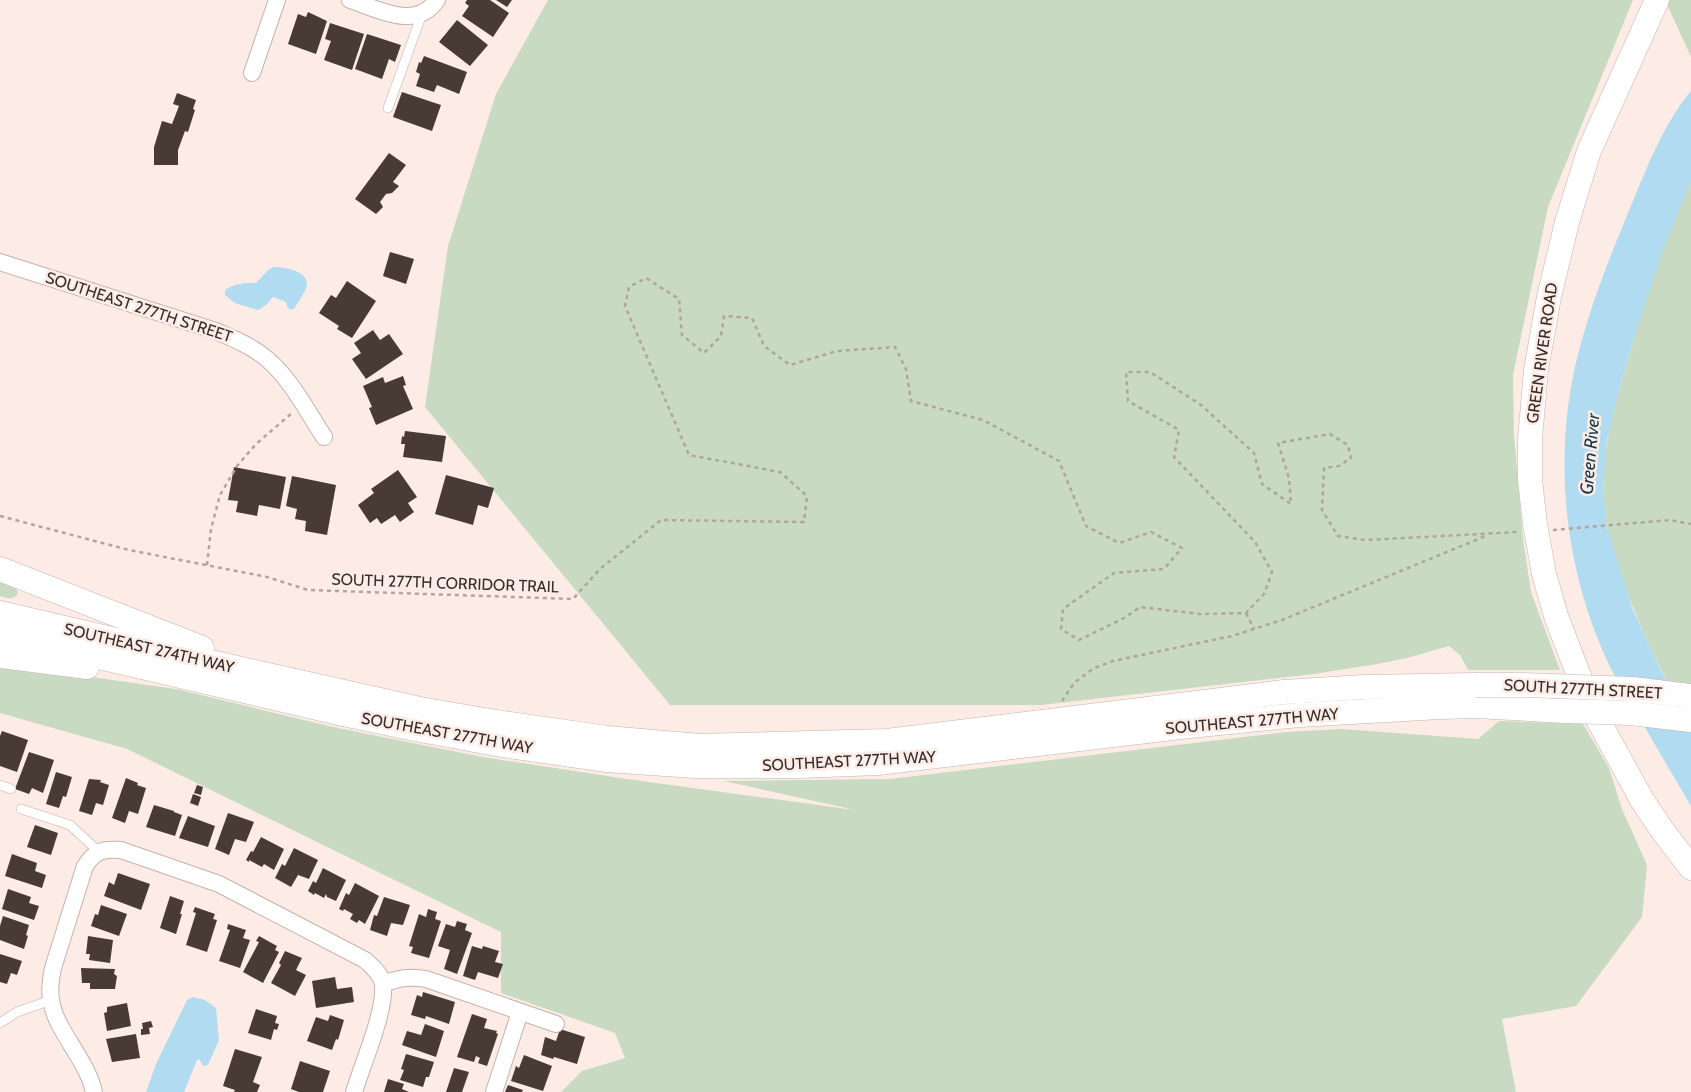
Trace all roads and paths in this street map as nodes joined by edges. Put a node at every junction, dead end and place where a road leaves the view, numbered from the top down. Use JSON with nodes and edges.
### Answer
{"nodes":[{"id":1,"x":277,"y":0,"type":"edge"},
{"id":2,"x":350,"y":0,"type":"edge"},
{"id":3,"x":437,"y":0,"type":"edge"},
{"id":4,"x":1657,"y":0,"type":"edge"},
{"id":5,"x":422,"y":14,"type":"junction"},
{"id":6,"x":252,"y":73,"type":"dead end"},
{"id":7,"x":388,"y":108,"type":"dead end"},
{"id":8,"x":0,"y":262,"type":"edge"},
{"id":9,"x":302,"y":404,"type":"junction"},
{"id":10,"x":324,"y":437,"type":"dead end"},
{"id":11,"x":0,"y":516,"type":"edge"},
{"id":12,"x":1691,"y":524,"type":"edge"},
{"id":13,"x":1546,"y":530,"type":"junction"},
{"id":14,"x":1492,"y":533,"type":"junction"},
{"id":15,"x":207,"y":565,"type":"junction"},
{"id":16,"x":0,"y":569,"type":"edge"},
{"id":17,"x":0,"y":612,"type":"edge"},
{"id":18,"x":1246,"y":613,"type":"junction"},
{"id":19,"x":1254,"y":629,"type":"junction"},
{"id":20,"x":0,"y":634,"type":"edge"},
{"id":21,"x":0,"y":656,"type":"edge"},
{"id":22,"x":298,"y":682,"type":"junction"},
{"id":23,"x":227,"y":686,"type":"junction"},
{"id":24,"x":1476,"y":696,"type":"junction"},
{"id":25,"x":1691,"y":696,"type":"edge"},
{"id":26,"x":1691,"y":720,"type":"edge"},
{"id":27,"x":1048,"y":722,"type":"junction"},
{"id":28,"x":0,"y":785,"type":"edge"},
{"id":29,"x":11,"y":789,"type":"dead end"},
{"id":30,"x":21,"y":809,"type":"dead end"},
{"id":31,"x":98,"y":852,"type":"junction"},
{"id":32,"x":1691,"y":868,"type":"edge"},
{"id":33,"x":382,"y":984,"type":"junction"},
{"id":34,"x":51,"y":1000,"type":"junction"},
{"id":35,"x":520,"y":1012,"type":"junction"},
{"id":36,"x":0,"y":1023,"type":"edge"},
{"id":37,"x":556,"y":1024,"type":"dead end"},
{"id":38,"x":94,"y":1092,"type":"edge"},
{"id":39,"x":354,"y":1092,"type":"edge"},
{"id":40,"x":494,"y":1092,"type":"edge"}],
"edges":[{"from":1,"to":6,"type":"street"},
{"from":2,"to":5,"type":"street"},
{"from":3,"to":5,"type":"street"},
{"from":4,"to":13,"type":"main road","name":"GREEN RIVER ROAD"},
{"from":5,"to":7,"type":"lane"},
{"from":8,"to":9,"type":"street","name":"SOUTHEAST 277TH STREET"},
{"from":9,"to":10,"type":"street","name":"SOUTHEAST 277TH STREET"},
{"from":9,"to":15,"type":"path"},
{"from":11,"to":15,"type":"path","name":"SOUTH 277TH CORRIDOR TRAIL"},
{"from":12,"to":13,"type":"path"},
{"from":13,"to":14,"type":"path"},
{"from":13,"to":32,"type":"main road","name":"GREEN RIVER ROAD"},
{"from":14,"to":18,"type":"path"},
{"from":14,"to":19,"type":"path"},
{"from":15,"to":18,"type":"path","name":"SOUTH 277TH CORRIDOR TRAIL"},
{"from":16,"to":22,"type":"main road"},
{"from":17,"to":22,"type":"main road","name":"SOUTHEAST 274TH WAY"},
{"from":18,"to":19,"type":"path"},
{"from":19,"to":27,"type":"path"},
{"from":20,"to":23,"type":"main road","name":"SOUTHEAST 274TH WAY"},
{"from":21,"to":23,"type":"main road"},
{"from":22,"to":27,"type":"main road","name":"SOUTHEAST 277TH WAY"},
{"from":23,"to":24,"type":"main road","name":"SOUTHEAST 277TH WAY"},
{"from":24,"to":25,"type":"main road","name":"SOUTH 277TH STREET","bridge":true},
{"from":24,"to":26,"type":"main road","name":"SOUTH 277TH STREET","bridge":true},
{"from":24,"to":27,"type":"main road","name":"SOUTHEAST 277TH WAY"},
{"from":28,"to":29,"type":"lane"},
{"from":30,"to":31,"type":"lane"},
{"from":31,"to":33,"type":"street"},
{"from":31,"to":34,"type":"street"},
{"from":33,"to":35,"type":"street"},
{"from":33,"to":39,"type":"street"},
{"from":34,"to":36,"type":"lane"},
{"from":34,"to":38,"type":"street"},
{"from":35,"to":37,"type":"street"},
{"from":35,"to":40,"type":"street"}]}
